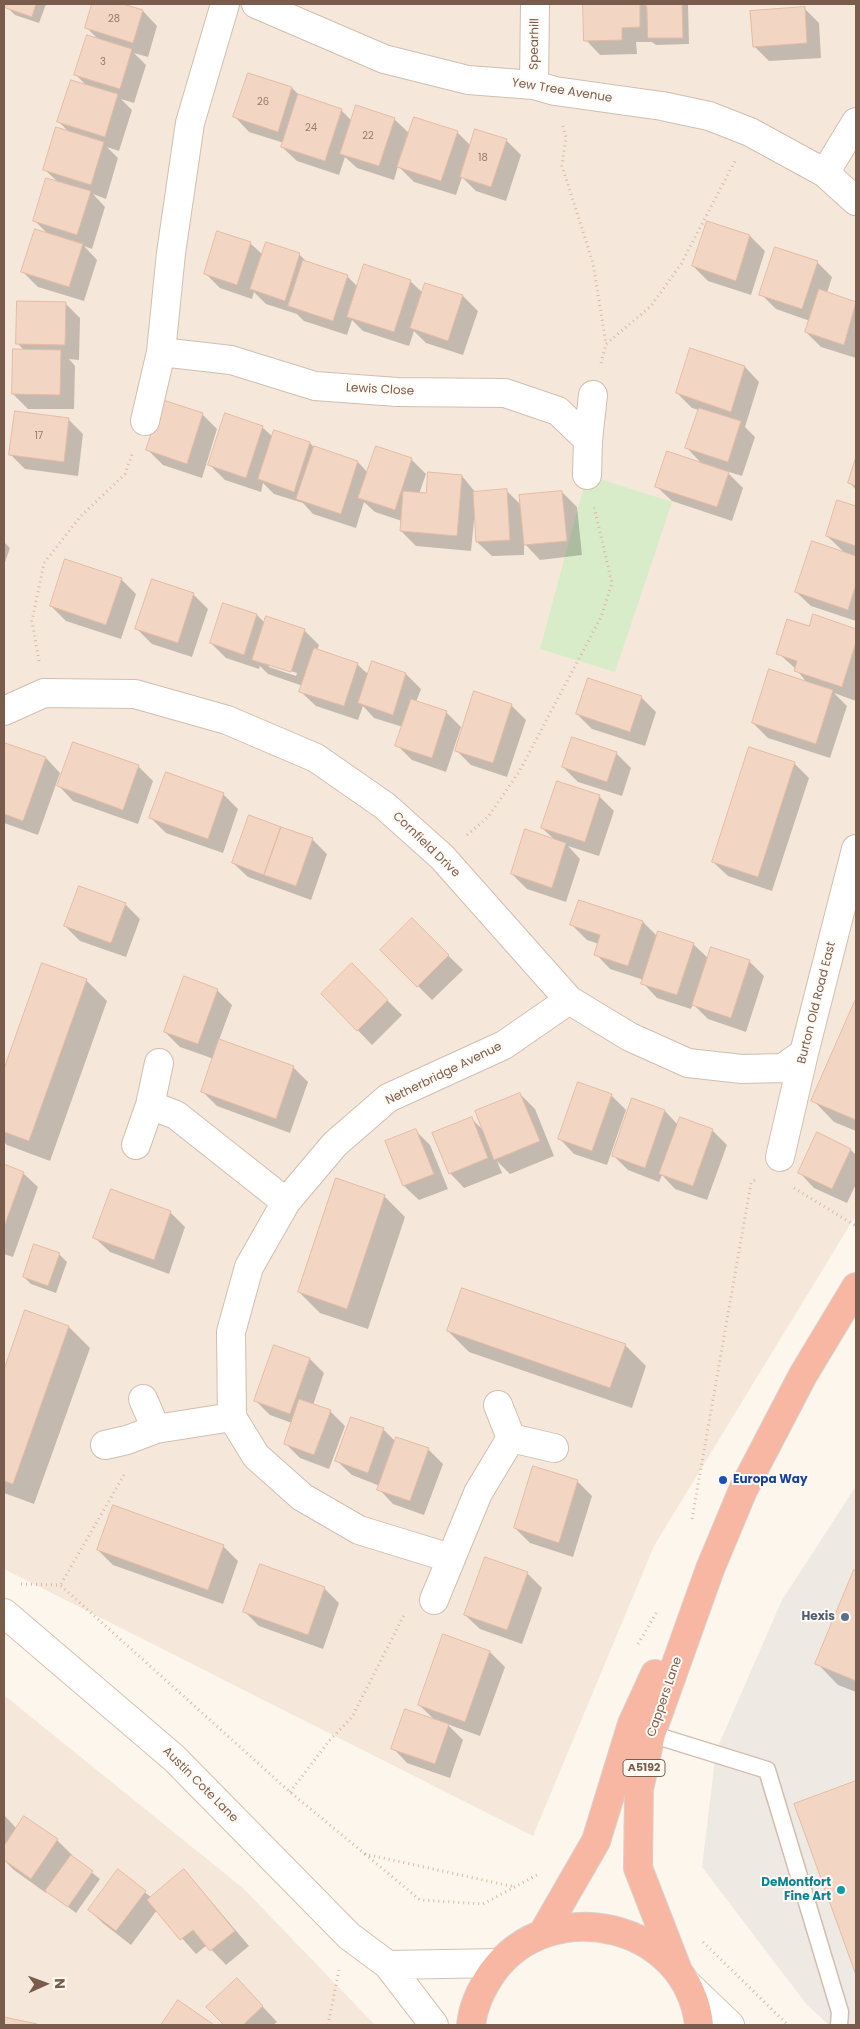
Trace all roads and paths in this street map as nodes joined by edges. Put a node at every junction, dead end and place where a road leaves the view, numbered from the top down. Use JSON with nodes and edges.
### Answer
{"nodes":[{"id":1,"x":225,"y":4,"type":"edge"},
{"id":2,"x":256,"y":4,"type":"edge"},
{"id":3,"x":535,"y":4,"type":"edge"},
{"id":4,"x":545,"y":88,"type":"junction"},
{"id":5,"x":856,"y":122,"type":"edge"},
{"id":6,"x":750,"y":132,"type":"junction"},
{"id":7,"x":825,"y":173,"type":"junction"},
{"id":8,"x":856,"y":201,"type":"edge"},
{"id":9,"x":606,"y":344,"type":"junction"},
{"id":10,"x":161,"y":352,"type":"junction"},
{"id":11,"x":593,"y":395,"type":"joint"},
{"id":12,"x":145,"y":421,"type":"joint"},
{"id":13,"x":588,"y":440,"type":"junction"},
{"id":14,"x":587,"y":475,"type":"joint"},
{"id":15,"x":44,"y":693,"type":"junction"},
{"id":16,"x":4,"y":711,"type":"edge"},
{"id":17,"x":856,"y":849,"type":"edge"},
{"id":18,"x":442,"y":858,"type":"junction"},
{"id":19,"x":569,"y":1000,"type":"junction"},
{"id":20,"x":804,"y":1053,"type":"junction"},
{"id":21,"x":159,"y":1062,"type":"dead end"},
{"id":22,"x":150,"y":1106,"type":"junction"},
{"id":23,"x":136,"y":1145,"type":"dead end"},
{"id":24,"x":780,"y":1158,"type":"junction"},
{"id":25,"x":286,"y":1202,"type":"junction"},
{"id":26,"x":856,"y":1226,"type":"edge"},
{"id":27,"x":856,"y":1287,"type":"edge"},
{"id":28,"x":143,"y":1399,"type":"dead end"},
{"id":29,"x":498,"y":1405,"type":"dead end"},
{"id":30,"x":232,"y":1417,"type":"junction"},
{"id":31,"x":156,"y":1429,"type":"junction"},
{"id":32,"x":511,"y":1438,"type":"junction"},
{"id":33,"x":116,"y":1442,"type":"joint"},
{"id":34,"x":554,"y":1448,"type":"dead end"},
{"id":35,"x":691,"y":1525,"type":"dead end"},
{"id":36,"x":450,"y":1558,"type":"junction"},
{"id":37,"x":710,"y":1569,"type":"junction"},
{"id":38,"x":13,"y":1584,"type":"dead end"},
{"id":39,"x":60,"y":1585,"type":"junction"},
{"id":40,"x":434,"y":1600,"type":"joint"},
{"id":41,"x":662,"y":1602,"type":"dead end"},
{"id":42,"x":7,"y":1622,"type":"edge"},
{"id":43,"x":635,"y":1653,"type":"dead end"},
{"id":44,"x":651,"y":1734,"type":"junction"},
{"id":45,"x":290,"y":1792,"type":"junction"},
{"id":46,"x":365,"y":1854,"type":"junction"},
{"id":47,"x":538,"y":1874,"type":"dead end"},
{"id":48,"x":515,"y":1887,"type":"junction"},
{"id":49,"x":543,"y":1934,"type":"junction"},
{"id":50,"x":349,"y":1936,"type":"junction"},
{"id":51,"x":701,"y":1940,"type":"dead end"},
{"id":52,"x":500,"y":1963,"type":"junction"},
{"id":53,"x":388,"y":1965,"type":"junction"},
{"id":54,"x":682,"y":1977,"type":"junction"},
{"id":55,"x":328,"y":2025,"type":"edge"},
{"id":56,"x":434,"y":2025,"type":"edge"},
{"id":57,"x":471,"y":2025,"type":"edge"},
{"id":58,"x":699,"y":2025,"type":"edge"},
{"id":59,"x":730,"y":2025,"type":"edge"},
{"id":60,"x":788,"y":2025,"type":"edge"},
{"id":61,"x":839,"y":2025,"type":"edge"}],
"edges":[{"from":1,"to":10,"type":"street"},
{"from":2,"to":4,"type":"street","name":"Yew Tree Avenue"},
{"from":3,"to":4,"type":"street","name":"Spearhill"},
{"from":4,"to":6,"type":"street","name":"Yew Tree Avenue"},
{"from":4,"to":9,"type":"path"},
{"from":5,"to":7,"type":"street"},
{"from":6,"to":7,"type":"street","name":"Yew Tree Avenue"},
{"from":6,"to":9,"type":"path"},
{"from":7,"to":8,"type":"street","name":"Yew Tree Avenue"},
{"from":9,"to":11,"type":"path"},
{"from":10,"to":12,"type":"street"},
{"from":10,"to":13,"type":"street","name":"Lewis Close"},
{"from":11,"to":13,"type":"street"},
{"from":12,"to":15,"type":"path"},
{"from":13,"to":14,"type":"street"},
{"from":14,"to":18,"type":"path"},
{"from":15,"to":16,"type":"street","name":"Cornfield Drive"},
{"from":15,"to":18,"type":"street","name":"Cornfield Drive"},
{"from":17,"to":20,"type":"street","name":"Burton Old Road East"},
{"from":18,"to":19,"type":"street","name":"Cornfield Drive"},
{"from":19,"to":20,"type":"street","name":"Cornfield Drive"},
{"from":19,"to":25,"type":"street","name":"Netherbridge Avenue"},
{"from":20,"to":24,"type":"street","name":"Burton Old Road East"},
{"from":21,"to":22,"type":"street"},
{"from":22,"to":23,"type":"street"},
{"from":22,"to":25,"type":"street"},
{"from":24,"to":26,"type":"path"},
{"from":24,"to":35,"type":"path"},
{"from":25,"to":30,"type":"street","name":"Netherbridge Avenue"},
{"from":27,"to":37,"type":"highway","name":"Cappers Lane","number":"A5192"},
{"from":28,"to":31,"type":"street"},
{"from":29,"to":32,"type":"street"},
{"from":30,"to":31,"type":"street"},
{"from":30,"to":36,"type":"street"},
{"from":31,"to":33,"type":"street"},
{"from":32,"to":34,"type":"street"},
{"from":32,"to":36,"type":"street"},
{"from":33,"to":39,"type":"path"},
{"from":36,"to":40,"type":"street"},
{"from":37,"to":44,"type":"highway","name":"Cappers Lane","number":"A5192"},
{"from":37,"to":49,"type":"highway","name":"Cappers Lane","number":"A5192"},
{"from":38,"to":39,"type":"path"},
{"from":39,"to":45,"type":"path"},
{"from":40,"to":45,"type":"path"},
{"from":41,"to":43,"type":"path"},
{"from":42,"to":50,"type":"street","name":"Austin Cote Lane"},
{"from":44,"to":54,"type":"highway","name":"Cappers Lane","number":"A5192"},
{"from":44,"to":61,"type":"lane"},
{"from":45,"to":46,"type":"path"},
{"from":46,"to":48,"type":"path"},
{"from":46,"to":48,"type":"path"},
{"from":47,"to":48,"type":"path"},
{"from":49,"to":52,"type":"highway"},
{"from":49,"to":54,"type":"highway"},
{"from":50,"to":53,"type":"street","name":"Austin Cote Lane"},
{"from":50,"to":55,"type":"path"},
{"from":51,"to":60,"type":"path"},
{"from":52,"to":53,"type":"street"},
{"from":52,"to":57,"type":"highway"},
{"from":53,"to":56,"type":"street","name":"Austin Cote Lane"},
{"from":54,"to":58,"type":"highway","name":"Cappers Lane"},
{"from":54,"to":59,"type":"street"}]}
